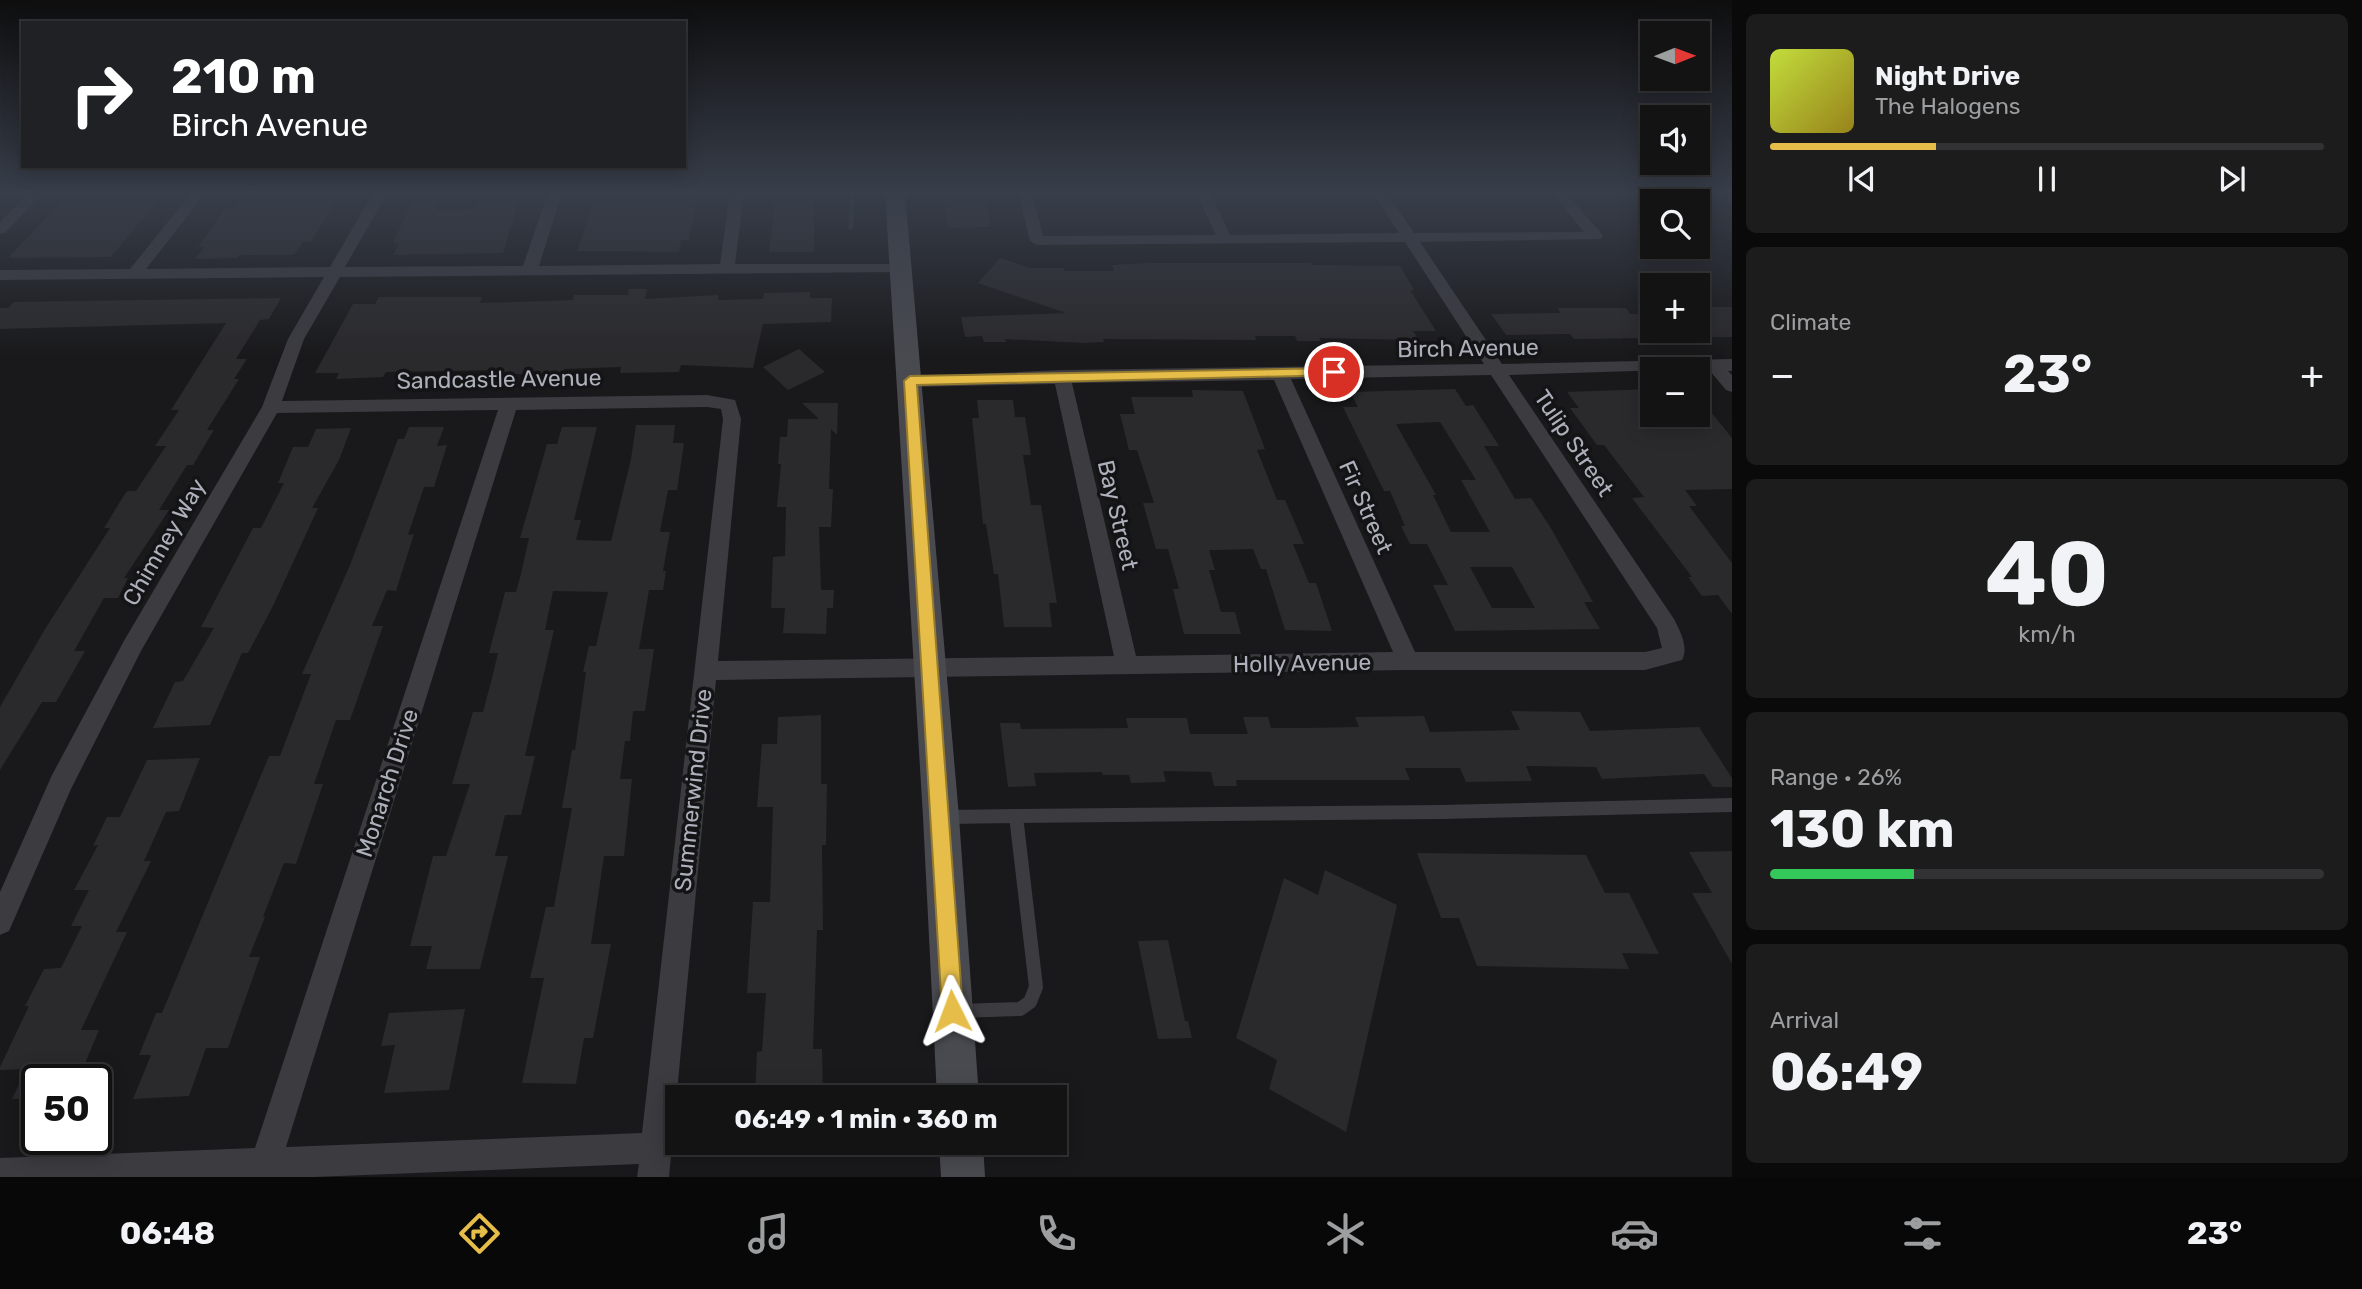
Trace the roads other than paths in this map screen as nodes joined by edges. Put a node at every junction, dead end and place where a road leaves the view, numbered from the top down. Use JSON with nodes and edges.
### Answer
{"nodes":[{"id":1,"x":156,"y":247,"type":"edge"},
{"id":2,"x":348,"y":247,"type":"edge"},
{"id":3,"x":537,"y":247,"type":"edge"},
{"id":4,"x":730,"y":247,"type":"edge"},
{"id":5,"x":899,"y":247,"type":"edge"},
{"id":6,"x":1415,"y":247,"type":"edge"},
{"id":7,"x":901,"y":267,"type":"junction"},
{"id":8,"x":727,"y":269,"type":"junction"},
{"id":9,"x":334,"y":272,"type":"junction"},
{"id":10,"x":529,"y":272,"type":"junction"},
{"id":11,"x":135,"y":273,"type":"junction"},
{"id":12,"x":0,"y":275,"type":"edge"},
{"id":13,"x":1723,"y":365,"type":"edge"},
{"id":14,"x":1497,"y":370,"type":"junction"},
{"id":15,"x":1280,"y":373,"type":"junction"},
{"id":16,"x":1062,"y":376,"type":"junction"},
{"id":17,"x":910,"y":381,"type":"junction"},
{"id":18,"x":1732,"y":386,"type":"edge"},
{"id":19,"x":509,"y":402,"type":"junction"},
{"id":20,"x":729,"y":404,"type":"joint"},
{"id":21,"x":271,"y":407,"type":"junction"},
{"id":22,"x":1674,"y":654,"type":"joint"},
{"id":23,"x":1408,"y":661,"type":"junction"},
{"id":24,"x":1127,"y":666,"type":"junction"},
{"id":25,"x":930,"y":667,"type":"junction"},
{"id":26,"x":705,"y":671,"type":"junction"},
{"id":27,"x":1732,"y":804,"type":"edge"},
{"id":28,"x":941,"y":817,"type":"junction"},
{"id":29,"x":1016,"y":817,"type":"junction"},
{"id":30,"x":0,"y":922,"type":"edge"},
{"id":31,"x":952,"y":1011,"type":"junction"},
{"id":32,"x":957,"y":1085,"type":"edge"},
{"id":33,"x":962,"y":1155,"type":"edge"},
{"id":34,"x":655,"y":1163,"type":"edge"},
{"id":35,"x":265,"y":1164,"type":"junction"},
{"id":36,"x":0,"y":1174,"type":"edge"},
{"id":37,"x":963,"y":1177,"type":"edge"}],
"edges":[{"from":1,"to":11,"type":"street"},
{"from":2,"to":9,"type":"street","name":"Chimney Way"},
{"from":3,"to":10,"type":"street"},
{"from":4,"to":8,"type":"street"},
{"from":5,"to":7,"type":"main road"},
{"from":6,"to":14,"type":"street","name":"Tulip Street"},
{"from":7,"to":8,"type":"street"},
{"from":7,"to":17,"type":"main road"},
{"from":8,"to":10,"type":"street"},
{"from":9,"to":10,"type":"street"},
{"from":9,"to":11,"type":"street"},
{"from":9,"to":21,"type":"street","name":"Chimney Way"},
{"from":11,"to":12,"type":"street"},
{"from":13,"to":14,"type":"street","name":"Birch Avenue"},
{"from":13,"to":18,"type":"street"},
{"from":14,"to":15,"type":"street","name":"Birch Avenue"},
{"from":14,"to":22,"type":"street","name":"Tulip Street"},
{"from":15,"to":16,"type":"street","name":"Birch Avenue"},
{"from":15,"to":23,"type":"street","name":"Fir Street"},
{"from":16,"to":17,"type":"street","name":"Birch Avenue"},
{"from":16,"to":24,"type":"street","name":"Bay Street"},
{"from":17,"to":25,"type":"main road"},
{"from":19,"to":20,"type":"street","name":"Sandcastle Avenue"},
{"from":19,"to":21,"type":"street","name":"Sandcastle Avenue"},
{"from":19,"to":35,"type":"street","name":"Monarch Drive"},
{"from":20,"to":26,"type":"street","name":"Summerwind Drive"},
{"from":21,"to":30,"type":"street","name":"Chimney Way"},
{"from":22,"to":23,"type":"street","name":"Holly Avenue"},
{"from":23,"to":24,"type":"street","name":"Holly Avenue"},
{"from":24,"to":25,"type":"street","name":"Holly Avenue"},
{"from":25,"to":26,"type":"street","name":"Holly Avenue"},
{"from":25,"to":28,"type":"main road"},
{"from":26,"to":34,"type":"street","name":"Summerwind Drive"},
{"from":27,"to":29,"type":"lane"},
{"from":28,"to":29,"type":"lane"},
{"from":28,"to":31,"type":"main road"},
{"from":29,"to":31,"type":"lane"},
{"from":31,"to":32,"type":"main road"},
{"from":33,"to":37,"type":"main road"},
{"from":34,"to":35,"type":"street"},
{"from":35,"to":36,"type":"street"}]}
